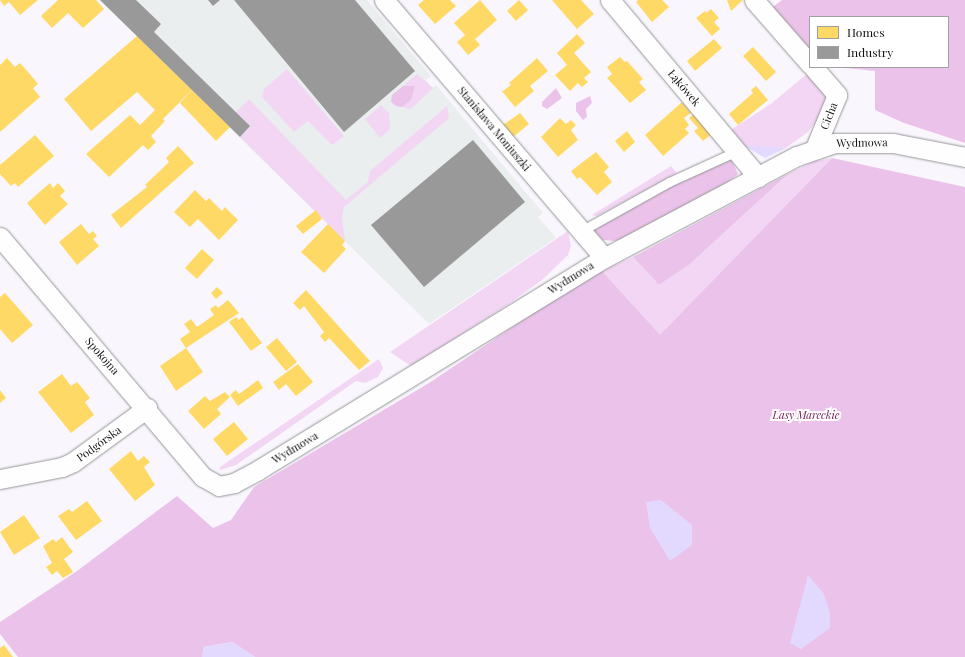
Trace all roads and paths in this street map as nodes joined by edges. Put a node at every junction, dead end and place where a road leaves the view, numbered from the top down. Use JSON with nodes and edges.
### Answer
{"nodes":[{"id":1,"x":384,"y":0,"type":"edge"},
{"id":2,"x":610,"y":0,"type":"edge"},
{"id":3,"x":754,"y":0,"type":"edge"},
{"id":4,"x":809,"y":63,"type":"edge"},
{"id":5,"x":814,"y":68,"type":"edge"},
{"id":6,"x":815,"y":148,"type":"junction"},
{"id":7,"x":737,"y":151,"type":"junction"},
{"id":8,"x":965,"y":157,"type":"edge"},
{"id":9,"x":758,"y":177,"type":"junction"},
{"id":10,"x":581,"y":231,"type":"junction"},
{"id":11,"x":0,"y":237,"type":"edge"},
{"id":12,"x":604,"y":258,"type":"junction"},
{"id":13,"x":147,"y":408,"type":"junction"},
{"id":14,"x":203,"y":477,"type":"joint"},
{"id":15,"x":0,"y":479,"type":"edge"}],
"edges":[{"from":1,"to":10,"type":"street","name":"Stanisława Moniuszki"},
{"from":2,"to":7,"type":"street","name":"Łąkówek"},
{"from":3,"to":4,"type":"street"},
{"from":5,"to":6,"type":"street","name":"Cicha"},
{"from":6,"to":8,"type":"street","name":"Wydmowa"},
{"from":6,"to":9,"type":"street","name":"Wydmowa"},
{"from":7,"to":9,"type":"street","name":"Łąkówek"},
{"from":7,"to":10,"type":"lane"},
{"from":9,"to":12,"type":"street","name":"Wydmowa"},
{"from":10,"to":12,"type":"street","name":"Stanisława Moniuszki"},
{"from":11,"to":13,"type":"street","name":"Spokojna"},
{"from":12,"to":14,"type":"street","name":"Wydmowa"},
{"from":13,"to":14,"type":"street","name":"Spokojna"},
{"from":13,"to":15,"type":"street","name":"Podgórska"}]}
